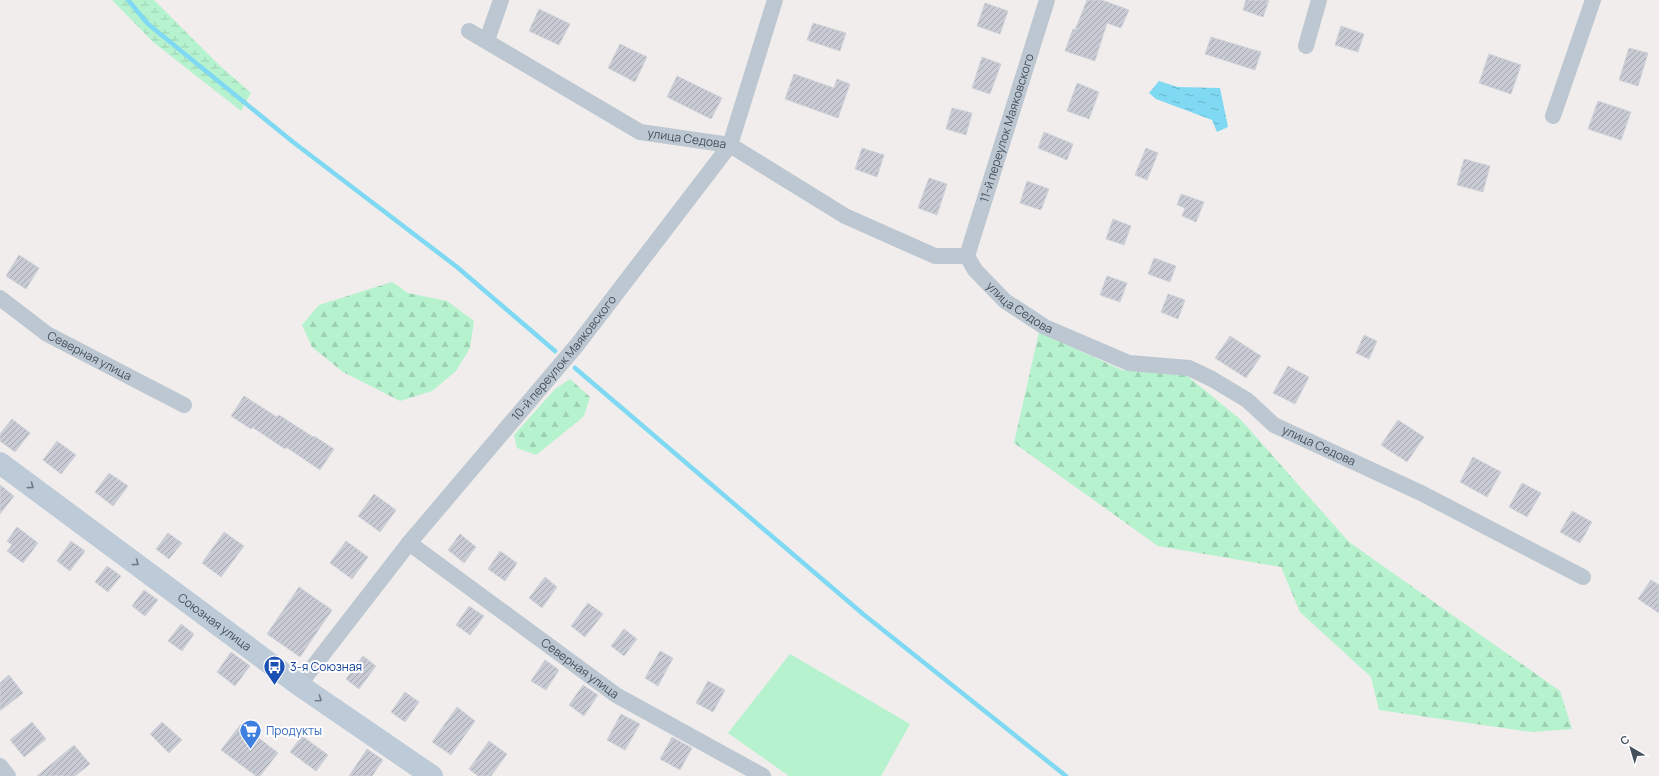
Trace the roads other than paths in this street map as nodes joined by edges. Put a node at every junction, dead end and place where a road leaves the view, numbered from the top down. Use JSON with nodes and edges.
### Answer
{"nodes":[{"id":1,"x":501,"y":0,"type":"edge"},
{"id":2,"x":776,"y":0,"type":"edge"},
{"id":3,"x":1047,"y":0,"type":"edge"},
{"id":4,"x":1318,"y":0,"type":"edge"},
{"id":5,"x":1593,"y":0,"type":"edge"},
{"id":6,"x":469,"y":31,"type":"dead end"},
{"id":7,"x":486,"y":40,"type":"junction"},
{"id":8,"x":1306,"y":46,"type":"dead end"},
{"id":9,"x":1553,"y":116,"type":"dead end"},
{"id":10,"x":730,"y":145,"type":"junction"},
{"id":11,"x":967,"y":256,"type":"junction"},
{"id":12,"x":0,"y":298,"type":"edge"},
{"id":13,"x":184,"y":405,"type":"dead end"},
{"id":14,"x":0,"y":462,"type":"edge"},
{"id":15,"x":409,"y":543,"type":"junction"},
{"id":16,"x":1583,"y":577,"type":"dead end"},
{"id":17,"x":299,"y":685,"type":"junction"},
{"id":18,"x":0,"y":766,"type":"edge"},
{"id":19,"x":8,"y":776,"type":"edge"},
{"id":20,"x":432,"y":776,"type":"edge"},
{"id":21,"x":763,"y":776,"type":"edge"}],
"edges":[{"from":1,"to":7,"type":"street"},
{"from":2,"to":10,"type":"street","name":"10-й переулок Маяковского"},
{"from":3,"to":11,"type":"street","name":"11-й переулок Маяковского"},
{"from":4,"to":8,"type":"street"},
{"from":5,"to":9,"type":"street"},
{"from":6,"to":7,"type":"street","name":"улица Седова"},
{"from":7,"to":10,"type":"street","name":"улица Седова"},
{"from":10,"to":11,"type":"street","name":"улица Седова"},
{"from":10,"to":15,"type":"street","name":"10-й переулок Маяковского"},
{"from":11,"to":16,"type":"street","name":"улица Седова"},
{"from":12,"to":13,"type":"street","name":"Северная улица"},
{"from":14,"to":17,"type":"street","name":"Союзная улица","one_way":true},
{"from":15,"to":17,"type":"street","name":"10-й переулок Маяковского"},
{"from":15,"to":21,"type":"street","name":"Северная улица"},
{"from":17,"to":20,"type":"street","name":"Союзная улица","one_way":true},
{"from":18,"to":19,"type":"street"}]}
